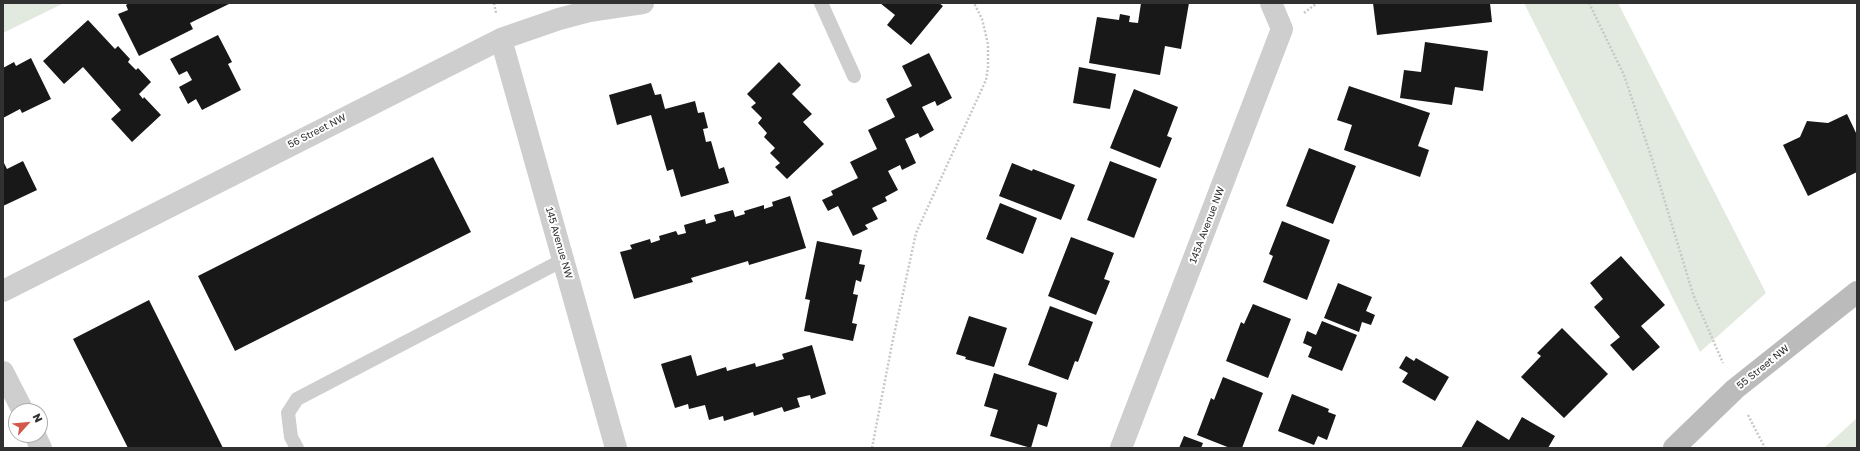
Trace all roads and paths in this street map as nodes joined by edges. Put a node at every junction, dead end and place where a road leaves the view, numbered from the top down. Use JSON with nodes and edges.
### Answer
{"nodes":[{"id":1,"x":642,"y":3,"type":"edge"},
{"id":2,"x":821,"y":3,"type":"edge"},
{"id":3,"x":974,"y":3,"type":"edge"},
{"id":4,"x":1271,"y":3,"type":"edge"},
{"id":5,"x":1589,"y":3,"type":"edge"},
{"id":6,"x":501,"y":39,"type":"junction"},
{"id":7,"x":854,"y":76,"type":"dead end"},
{"id":8,"x":563,"y":260,"type":"junction"},
{"id":9,"x":3,"y":291,"type":"edge"},
{"id":10,"x":1857,"y":292,"type":"edge"},
{"id":11,"x":3,"y":372,"type":"edge"},
{"id":12,"x":1735,"y":389,"type":"junction"},
{"id":13,"x":18,"y":403,"type":"edge"},
{"id":14,"x":297,"y":448,"type":"edge"},
{"id":15,"x":616,"y":448,"type":"edge"},
{"id":16,"x":872,"y":448,"type":"edge"},
{"id":17,"x":1121,"y":448,"type":"edge"},
{"id":18,"x":1674,"y":448,"type":"edge"},
{"id":19,"x":1765,"y":448,"type":"edge"}],
"edges":[{"from":1,"to":6,"type":"street","name":"56 Street NW"},
{"from":2,"to":7,"type":"lane"},
{"from":3,"to":16,"type":"path"},
{"from":4,"to":17,"type":"street","name":"145A Avenue NW"},
{"from":5,"to":12,"type":"path"},
{"from":6,"to":8,"type":"street","name":"145 Avenue NW"},
{"from":6,"to":9,"type":"street","name":"56 Street NW"},
{"from":8,"to":14,"type":"lane"},
{"from":8,"to":15,"type":"street","name":"145 Avenue NW"},
{"from":10,"to":12,"type":"street","name":"55 Street NW"},
{"from":11,"to":13,"type":"street"},
{"from":12,"to":18,"type":"street","name":"55 Street NW"},
{"from":12,"to":19,"type":"path"}]}
